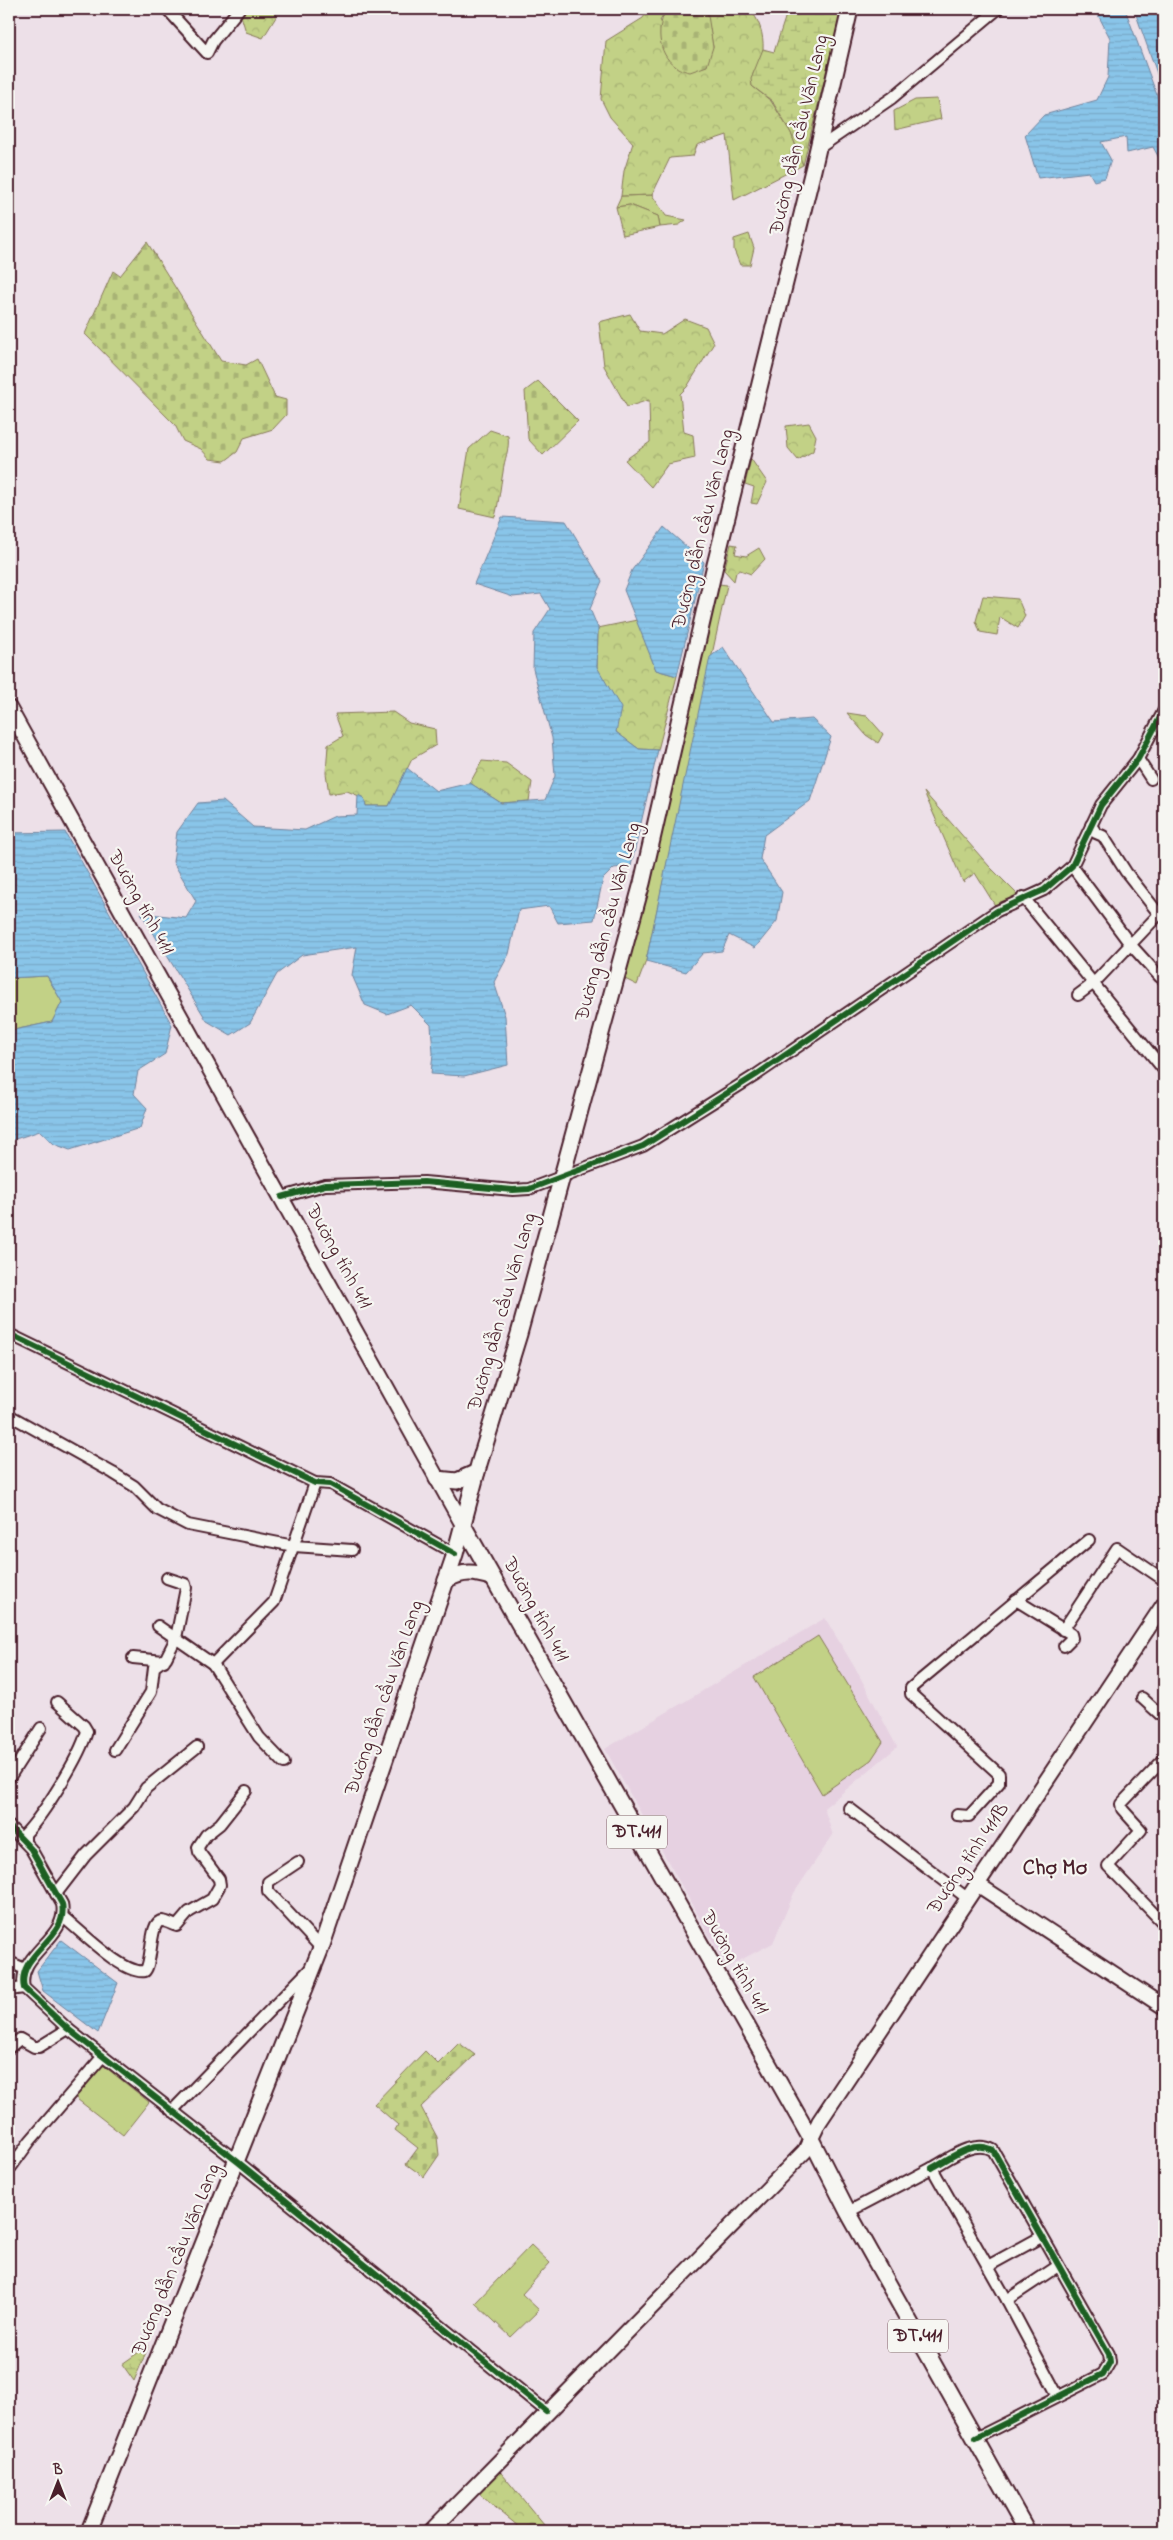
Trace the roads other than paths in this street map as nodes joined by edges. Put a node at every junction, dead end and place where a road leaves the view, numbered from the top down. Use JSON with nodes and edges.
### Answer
{"nodes":[{"id":1,"x":168,"y":9,"type":"edge"},
{"id":2,"x":239,"y":9,"type":"edge"},
{"id":3,"x":850,"y":9,"type":"edge"},
{"id":4,"x":998,"y":9,"type":"edge"},
{"id":5,"x":816,"y":150,"type":"junction"},
{"id":6,"x":9,"y":708,"type":"edge"},
{"id":7,"x":1164,"y":710,"type":"edge"},
{"id":8,"x":1138,"y":760,"type":"junction"},
{"id":9,"x":1151,"y":779,"type":"dead end"},
{"id":10,"x":1091,"y":825,"type":"junction"},
{"id":11,"x":1072,"y":866,"type":"junction"},
{"id":12,"x":1023,"y":897,"type":"junction"},
{"id":13,"x":1162,"y":911,"type":"edge"},
{"id":14,"x":1130,"y":944,"type":"junction"},
{"id":15,"x":1160,"y":977,"type":"dead end"},
{"id":16,"x":1094,"y":983,"type":"junction"},
{"id":17,"x":1078,"y":995,"type":"dead end"},
{"id":18,"x":1164,"y":1070,"type":"edge"},
{"id":19,"x":562,"y":1176,"type":"junction"},
{"id":20,"x":282,"y":1197,"type":"junction"},
{"id":21,"x":9,"y":1334,"type":"edge"},
{"id":22,"x":9,"y":1415,"type":"edge"},
{"id":23,"x":477,"y":1472,"type":"junction"},
{"id":24,"x":438,"y":1479,"type":"junction"},
{"id":25,"x":315,"y":1484,"type":"junction"},
{"id":26,"x":463,"y":1525,"type":"junction"},
{"id":27,"x":1089,"y":1540,"type":"dead end"},
{"id":28,"x":294,"y":1546,"type":"junction"},
{"id":29,"x":352,"y":1550,"type":"dead end"},
{"id":30,"x":455,"y":1554,"type":"junction"},
{"id":31,"x":167,"y":1578,"type":"dead end"},
{"id":32,"x":493,"y":1578,"type":"junction"},
{"id":33,"x":446,"y":1580,"type":"junction"},
{"id":34,"x":1164,"y":1580,"type":"edge"},
{"id":35,"x":1016,"y":1600,"type":"junction"},
{"id":36,"x":1164,"y":1604,"type":"edge"},
{"id":37,"x":158,"y":1626,"type":"dead end"},
{"id":38,"x":1063,"y":1630,"type":"junction"},
{"id":39,"x":176,"y":1638,"type":"junction"},
{"id":40,"x":1064,"y":1646,"type":"dead end"},
{"id":41,"x":133,"y":1658,"type":"dead end"},
{"id":42,"x":164,"y":1660,"type":"junction"},
{"id":43,"x":213,"y":1664,"type":"junction"},
{"id":44,"x":1142,"y":1698,"type":"dead end"},
{"id":45,"x":57,"y":1702,"type":"dead end"},
{"id":46,"x":1164,"y":1718,"type":"edge"},
{"id":47,"x":41,"y":1728,"type":"dead end"},
{"id":48,"x":196,"y":1747,"type":"dead end"},
{"id":49,"x":115,"y":1750,"type":"dead end"},
{"id":50,"x":1164,"y":1759,"type":"edge"},
{"id":51,"x":284,"y":1763,"type":"dead end"},
{"id":52,"x":9,"y":1778,"type":"edge"},
{"id":53,"x":246,"y":1791,"type":"dead end"},
{"id":54,"x":849,"y":1808,"type":"dead end"},
{"id":55,"x":957,"y":1815,"type":"dead end"},
{"id":56,"x":9,"y":1826,"type":"edge"},
{"id":57,"x":24,"y":1842,"type":"junction"},
{"id":58,"x":298,"y":1862,"type":"dead end"},
{"id":59,"x":977,"y":1884,"type":"junction"},
{"id":60,"x":56,"y":1894,"type":"junction"},
{"id":61,"x":967,"y":1898,"type":"junction"},
{"id":62,"x":63,"y":1917,"type":"junction"},
{"id":63,"x":1164,"y":1924,"type":"edge"},
{"id":64,"x":321,"y":1948,"type":"junction"},
{"id":65,"x":9,"y":1962,"type":"edge"},
{"id":66,"x":313,"y":1966,"type":"junction"},
{"id":67,"x":26,"y":1969,"type":"junction"},
{"id":68,"x":24,"y":1988,"type":"junction"},
{"id":69,"x":9,"y":1990,"type":"edge"},
{"id":70,"x":1164,"y":2007,"type":"edge"},
{"id":71,"x":68,"y":2029,"type":"junction"},
{"id":72,"x":9,"y":2048,"type":"edge"},
{"id":73,"x":103,"y":2056,"type":"junction"},
{"id":74,"x":172,"y":2111,"type":"junction"},
{"id":75,"x":811,"y":2139,"type":"junction"},
{"id":76,"x":238,"y":2162,"type":"junction"},
{"id":77,"x":932,"y":2168,"type":"junction"},
{"id":78,"x":9,"y":2170,"type":"edge"},
{"id":79,"x":848,"y":2212,"type":"junction"},
{"id":80,"x":1041,"y":2237,"type":"junction"},
{"id":81,"x":988,"y":2266,"type":"junction"},
{"id":82,"x":1058,"y":2266,"type":"junction"},
{"id":83,"x":1007,"y":2300,"type":"junction"},
{"id":84,"x":1058,"y":2396,"type":"junction"},
{"id":85,"x":546,"y":2411,"type":"junction"},
{"id":86,"x":976,"y":2438,"type":"junction"},
{"id":87,"x":89,"y":2531,"type":"edge"},
{"id":88,"x":430,"y":2531,"type":"edge"},
{"id":89,"x":1027,"y":2531,"type":"edge"}],
"edges":[{"from":1,"to":2,"type":"street"},
{"from":3,"to":5,"type":"main road","name":"Đường dẫn cầu Văn Lang"},
{"from":4,"to":5,"type":"street"},
{"from":5,"to":19,"type":"main road","name":"Đường dẫn cầu Văn Lang"},
{"from":6,"to":20,"type":"main road","name":"Đường tỉnh 411","number":"ĐT.411"},
{"from":7,"to":8,"type":"street"},
{"from":8,"to":9,"type":"street"},
{"from":8,"to":10,"type":"street"},
{"from":10,"to":11,"type":"street"},
{"from":10,"to":13,"type":"street"},
{"from":11,"to":12,"type":"street"},
{"from":11,"to":14,"type":"street"},
{"from":12,"to":16,"type":"street"},
{"from":12,"to":19,"type":"street"},
{"from":13,"to":14,"type":"street"},
{"from":14,"to":15,"type":"street"},
{"from":14,"to":16,"type":"street"},
{"from":16,"to":17,"type":"street"},
{"from":16,"to":18,"type":"street"},
{"from":19,"to":20,"type":"street"},
{"from":19,"to":23,"type":"main road","name":"Đường dẫn cầu Văn Lang"},
{"from":20,"to":24,"type":"main road","name":"Đường tỉnh 411","number":"ĐT.411"},
{"from":21,"to":25,"type":"street"},
{"from":22,"to":28,"type":"street"},
{"from":23,"to":24,"type":"main road"},
{"from":23,"to":26,"type":"main road","name":"Đường dẫn cầu Văn Lang"},
{"from":24,"to":26,"type":"main road","name":"Đường tỉnh 411","number":"ĐT.411"},
{"from":25,"to":28,"type":"street"},
{"from":25,"to":30,"type":"street"},
{"from":26,"to":30,"type":"main road","name":"Đường dẫn cầu Văn Lang"},
{"from":26,"to":32,"type":"main road","name":"Đường tỉnh 411","number":"ĐT.411"},
{"from":27,"to":35,"type":"street"},
{"from":28,"to":29,"type":"street"},
{"from":28,"to":43,"type":"street"},
{"from":30,"to":33,"type":"main road","name":"Đường dẫn cầu Văn Lang"},
{"from":31,"to":39,"type":"street"},
{"from":32,"to":33,"type":"main road"},
{"from":32,"to":75,"type":"main road","name":"Đường tỉnh 411","number":"ĐT.411"},
{"from":33,"to":64,"type":"main road","name":"Đường dẫn cầu Văn Lang"},
{"from":34,"to":38,"type":"street"},
{"from":35,"to":38,"type":"street"},
{"from":35,"to":55,"type":"street"},
{"from":36,"to":59,"type":"main road","name":"Đường tỉnh 411B"},
{"from":37,"to":39,"type":"street"},
{"from":38,"to":40,"type":"street"},
{"from":39,"to":42,"type":"street"},
{"from":39,"to":43,"type":"street"},
{"from":41,"to":42,"type":"street"},
{"from":42,"to":49,"type":"street"},
{"from":43,"to":51,"type":"street"},
{"from":44,"to":46,"type":"street"},
{"from":45,"to":57,"type":"street"},
{"from":47,"to":52,"type":"street"},
{"from":48,"to":60,"type":"street"},
{"from":50,"to":63,"type":"street"},
{"from":53,"to":62,"type":"street"},
{"from":54,"to":61,"type":"street"},
{"from":56,"to":57,"type":"street"},
{"from":57,"to":60,"type":"street"},
{"from":58,"to":64,"type":"street"},
{"from":59,"to":61,"type":"main road","name":"Đường tỉnh 411B"},
{"from":59,"to":70,"type":"main road"},
{"from":60,"to":62,"type":"street"},
{"from":61,"to":75,"type":"main road","name":"Đường tỉnh 411B"},
{"from":62,"to":67,"type":"street"},
{"from":64,"to":66,"type":"main road","name":"Đường dẫn cầu Văn Lang"},
{"from":65,"to":67,"type":"street"},
{"from":66,"to":74,"type":"street"},
{"from":66,"to":76,"type":"main road","name":"Đường dẫn cầu Văn Lang"},
{"from":67,"to":68,"type":"street"},
{"from":68,"to":69,"type":"street"},
{"from":68,"to":71,"type":"street"},
{"from":71,"to":72,"type":"street"},
{"from":71,"to":73,"type":"street"},
{"from":73,"to":74,"type":"street"},
{"from":73,"to":78,"type":"street"},
{"from":74,"to":76,"type":"street"},
{"from":75,"to":79,"type":"main road","name":"Đường tỉnh 411","number":"ĐT.411"},
{"from":75,"to":85,"type":"main road","name":"Đường tỉnh 411B"},
{"from":76,"to":85,"type":"street"},
{"from":76,"to":87,"type":"main road","name":"Đường dẫn cầu Văn Lang"},
{"from":77,"to":79,"type":"street"},
{"from":77,"to":80,"type":"street"},
{"from":77,"to":81,"type":"street"},
{"from":79,"to":86,"type":"main road","name":"Đường tỉnh 411","number":"ĐT.411"},
{"from":80,"to":81,"type":"street"},
{"from":80,"to":82,"type":"street"},
{"from":81,"to":83,"type":"street"},
{"from":82,"to":83,"type":"street"},
{"from":82,"to":84,"type":"street"},
{"from":83,"to":84,"type":"street"},
{"from":84,"to":86,"type":"street"},
{"from":85,"to":88,"type":"main road","name":"Đường tỉnh 411B"},
{"from":86,"to":89,"type":"main road","name":"Đường tỉnh 411","number":"ĐT.411"}]}
